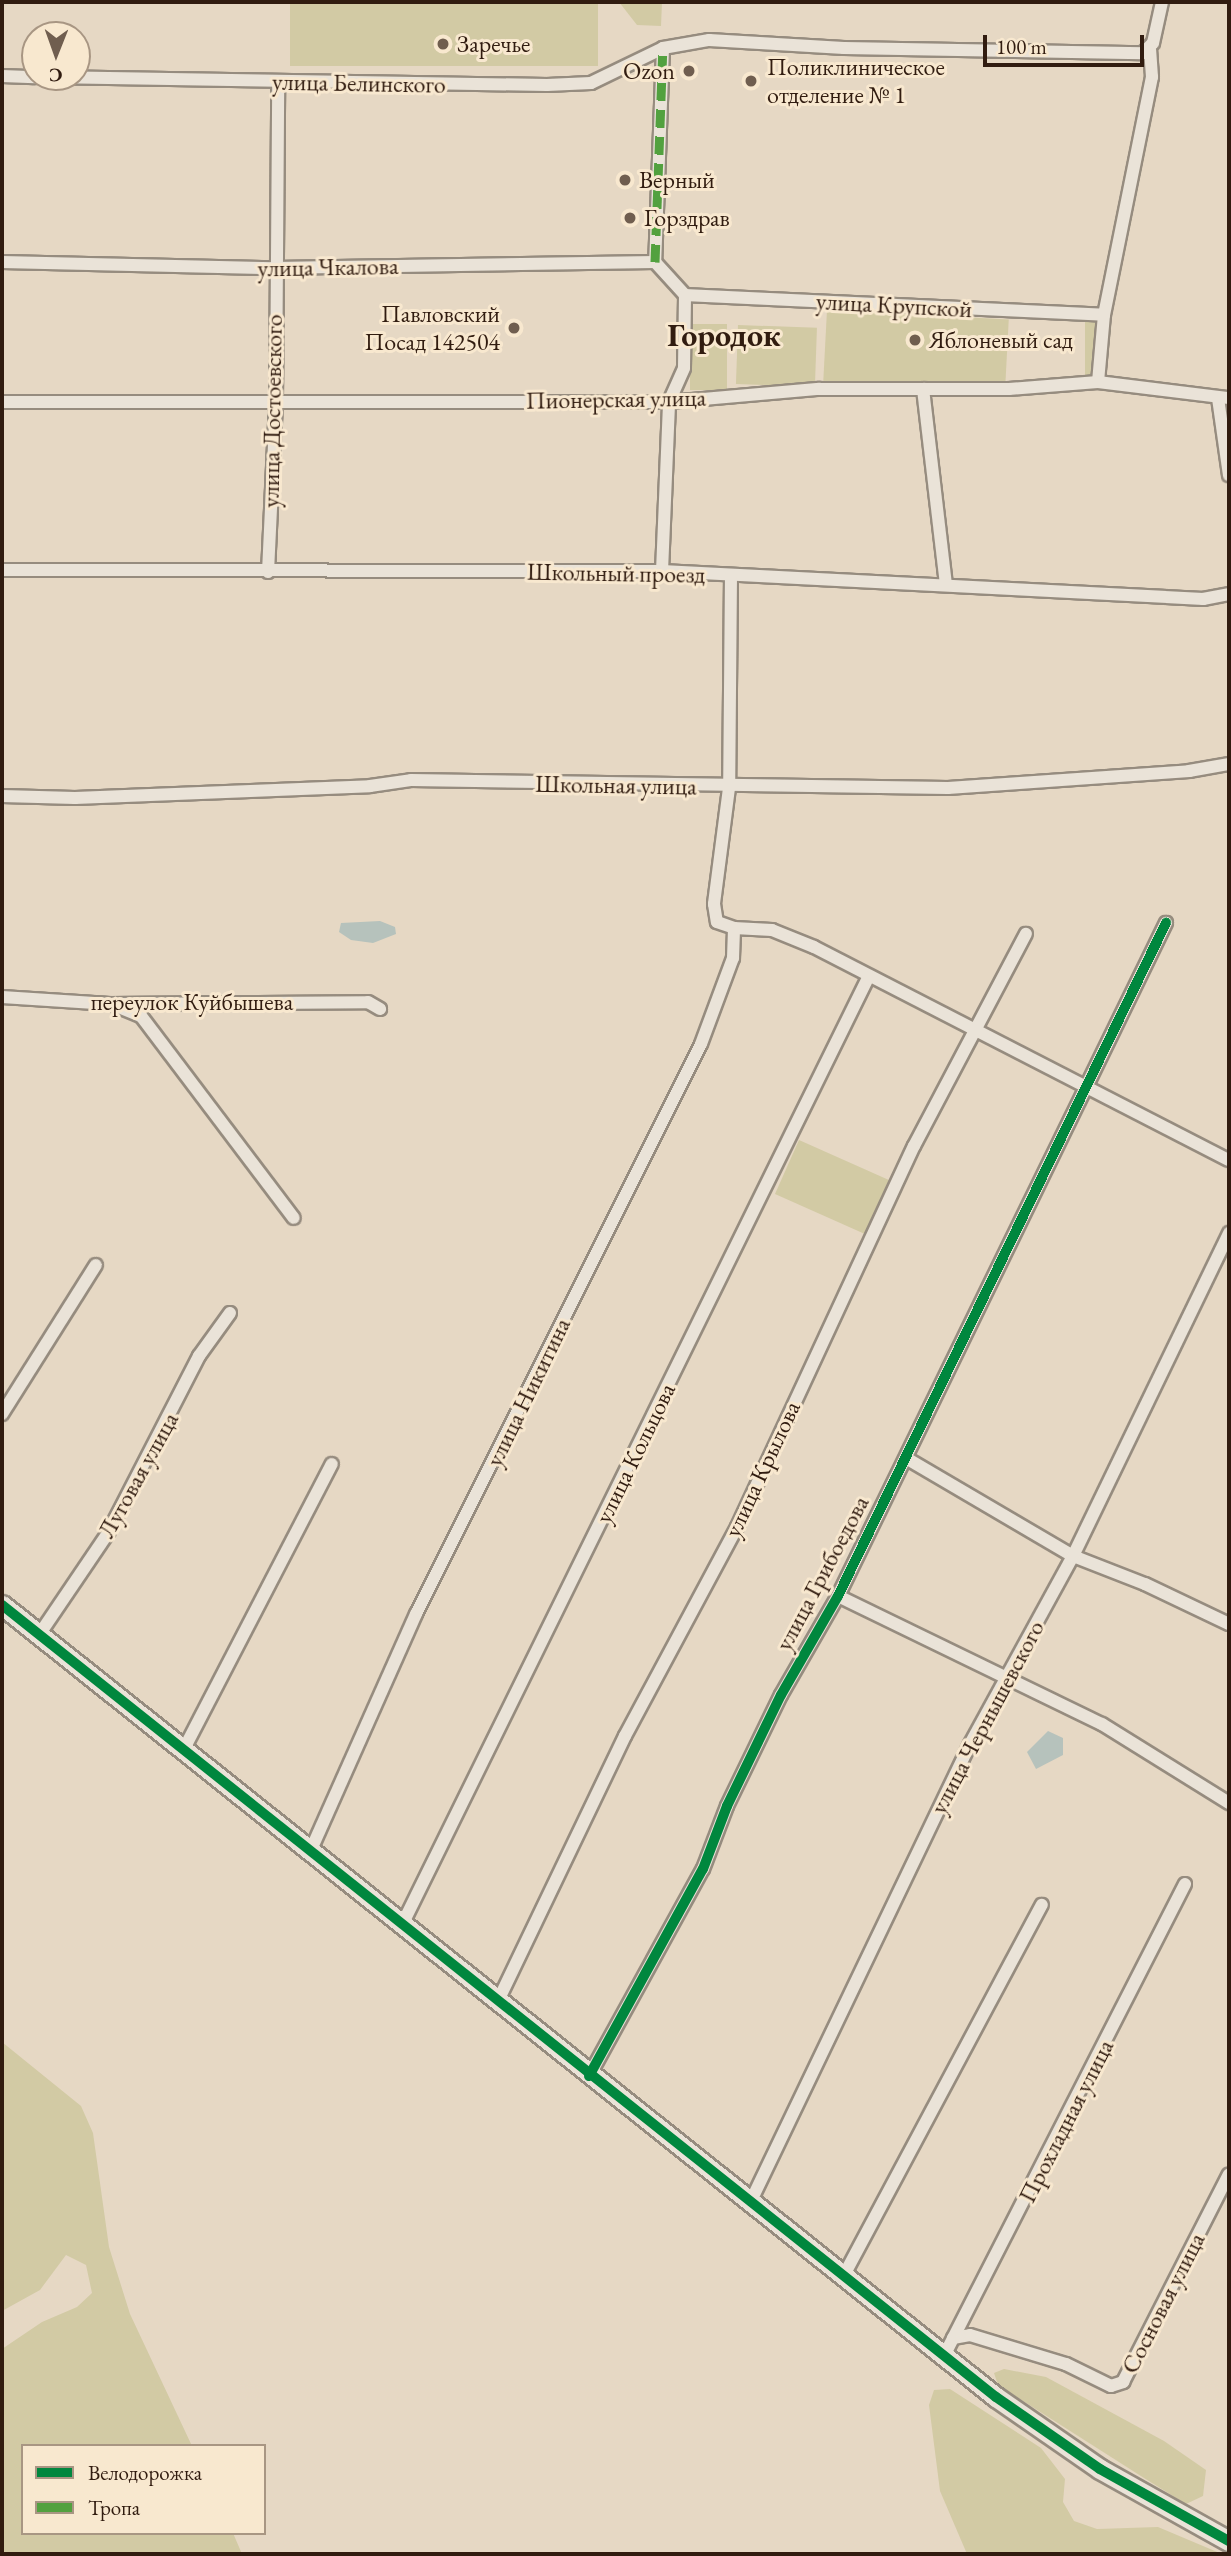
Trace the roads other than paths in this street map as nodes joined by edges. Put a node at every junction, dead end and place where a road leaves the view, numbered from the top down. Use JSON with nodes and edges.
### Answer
{"nodes":[{"id":1,"x":1162,"y":2,"type":"edge"},
{"id":2,"x":663,"y":48,"type":"junction"},
{"id":3,"x":1146,"y":51,"type":"junction"},
{"id":4,"x":2,"y":76,"type":"edge"},
{"id":5,"x":21,"y":77,"type":"edge"},
{"id":6,"x":91,"y":78,"type":"edge"},
{"id":7,"x":278,"y":82,"type":"junction"},
{"id":8,"x":2,"y":262,"type":"edge"},
{"id":9,"x":655,"y":262,"type":"junction"},
{"id":10,"x":273,"y":268,"type":"junction"},
{"id":11,"x":685,"y":295,"type":"junction"},
{"id":12,"x":1104,"y":315,"type":"junction"},
{"id":13,"x":1098,"y":382,"type":"junction"},
{"id":14,"x":923,"y":390,"type":"junction"},
{"id":15,"x":1223,"y":398,"type":"edge"},
{"id":16,"x":276,"y":400,"type":"junction"},
{"id":17,"x":2,"y":401,"type":"edge"},
{"id":18,"x":669,"y":402,"type":"junction"},
{"id":19,"x":1229,"y":475,"type":"edge"},
{"id":20,"x":2,"y":570,"type":"edge"},
{"id":21,"x":662,"y":571,"type":"junction"},
{"id":22,"x":268,"y":572,"type":"junction"},
{"id":23,"x":731,"y":575,"type":"junction"},
{"id":24,"x":946,"y":585,"type":"junction"},
{"id":25,"x":1229,"y":594,"type":"edge"},
{"id":26,"x":1229,"y":764,"type":"edge"},
{"id":27,"x":729,"y":788,"type":"junction"},
{"id":28,"x":2,"y":796,"type":"edge"},
{"id":29,"x":1166,"y":923,"type":"dead end"},
{"id":30,"x":734,"y":928,"type":"junction"},
{"id":31,"x":1026,"y":934,"type":"dead end"},
{"id":32,"x":868,"y":978,"type":"junction"},
{"id":33,"x":2,"y":997,"type":"edge"},
{"id":34,"x":110,"y":1004,"type":"junction"},
{"id":35,"x":380,"y":1009,"type":"dead end"},
{"id":36,"x":976,"y":1032,"type":"junction"},
{"id":37,"x":1088,"y":1086,"type":"junction"},
{"id":38,"x":1229,"y":1160,"type":"edge"},
{"id":39,"x":294,"y":1218,"type":"dead end"},
{"id":40,"x":1229,"y":1233,"type":"edge"},
{"id":41,"x":96,"y":1265,"type":"dead end"},
{"id":42,"x":230,"y":1313,"type":"dead end"},
{"id":43,"x":2,"y":1414,"type":"edge"},
{"id":44,"x":906,"y":1458,"type":"junction"},
{"id":45,"x":332,"y":1464,"type":"dead end"},
{"id":46,"x":1073,"y":1556,"type":"junction"},
{"id":47,"x":838,"y":1596,"type":"junction"},
{"id":48,"x":2,"y":1605,"type":"edge"},
{"id":49,"x":1229,"y":1624,"type":"edge"},
{"id":50,"x":39,"y":1635,"type":"junction"},
{"id":51,"x":1005,"y":1679,"type":"junction"},
{"id":52,"x":184,"y":1749,"type":"junction"},
{"id":53,"x":1229,"y":1803,"type":"edge"},
{"id":54,"x":310,"y":1852,"type":"junction"},
{"id":55,"x":1185,"y":1884,"type":"dead end"},
{"id":56,"x":1042,"y":1905,"type":"dead end"},
{"id":57,"x":401,"y":1927,"type":"junction"},
{"id":58,"x":497,"y":2003,"type":"junction"},
{"id":59,"x":589,"y":2076,"type":"junction"},
{"id":60,"x":1229,"y":2174,"type":"edge"},
{"id":61,"x":750,"y":2203,"type":"junction"},
{"id":62,"x":843,"y":2277,"type":"junction"},
{"id":63,"x":953,"y":2338,"type":"junction"},
{"id":64,"x":944,"y":2356,"type":"junction"},
{"id":65,"x":1229,"y":2541,"type":"edge"}],
"edges":[{"from":1,"to":3,"type":"street"},
{"from":2,"to":3,"type":"street","name":"улица Белинского"},
{"from":2,"to":7,"type":"street","name":"улица Белинского"},
{"from":2,"to":9,"type":"street"},
{"from":3,"to":12,"type":"street"},
{"from":4,"to":5,"type":"street"},
{"from":6,"to":7,"type":"street","name":"улица Белинского"},
{"from":7,"to":10,"type":"street","name":"улица Достоевского"},
{"from":8,"to":10,"type":"street","name":"улица Чкалова"},
{"from":9,"to":10,"type":"street","name":"улица Чкалова"},
{"from":9,"to":11,"type":"street"},
{"from":10,"to":16,"type":"street","name":"улица Достоевского"},
{"from":11,"to":12,"type":"street","name":"улица Крупской"},
{"from":11,"to":18,"type":"street"},
{"from":12,"to":13,"type":"street"},
{"from":13,"to":14,"type":"street","name":"Пионерская улица"},
{"from":13,"to":15,"type":"street","name":"Пионерская улица"},
{"from":14,"to":18,"type":"street","name":"Пионерская улица"},
{"from":14,"to":24,"type":"street"},
{"from":15,"to":19,"type":"street"},
{"from":16,"to":17,"type":"street","name":"Пионерская улица"},
{"from":16,"to":18,"type":"street","name":"Пионерская улица"},
{"from":16,"to":22,"type":"street","name":"улица Достоевского"},
{"from":18,"to":21,"type":"street"},
{"from":20,"to":22,"type":"street","name":"Школьный проезд"},
{"from":21,"to":22,"type":"street","name":"Школьный проезд"},
{"from":21,"to":23,"type":"street","name":"Школьный проезд"},
{"from":23,"to":24,"type":"street","name":"Школьный проезд"},
{"from":23,"to":27,"type":"street"},
{"from":24,"to":25,"type":"street","name":"Школьный проезд"},
{"from":26,"to":27,"type":"street","name":"Школьная улица"},
{"from":27,"to":28,"type":"street","name":"Школьная улица"},
{"from":27,"to":30,"type":"street"},
{"from":29,"to":37,"type":"street","name":"улица Грибоедова"},
{"from":30,"to":32,"type":"street"},
{"from":30,"to":54,"type":"street","name":"улица Никитина"},
{"from":31,"to":36,"type":"street","name":"улица Крылова"},
{"from":32,"to":36,"type":"street"},
{"from":32,"to":57,"type":"street","name":"улица Кольцова"},
{"from":33,"to":34,"type":"street","name":"переулок Куйбышева"},
{"from":34,"to":35,"type":"street","name":"переулок Куйбышева"},
{"from":34,"to":39,"type":"street"},
{"from":36,"to":37,"type":"street"},
{"from":36,"to":58,"type":"street","name":"улица Крылова"},
{"from":37,"to":38,"type":"street"},
{"from":37,"to":44,"type":"street","name":"улица Грибоедова"},
{"from":40,"to":46,"type":"street","name":"улица Чернышевского"},
{"from":41,"to":43,"type":"street"},
{"from":42,"to":50,"type":"street","name":"Луговая улица"},
{"from":44,"to":46,"type":"street"},
{"from":44,"to":47,"type":"street","name":"улица Грибоедова"},
{"from":45,"to":52,"type":"street"},
{"from":46,"to":49,"type":"street"},
{"from":46,"to":51,"type":"street","name":"улица Чернышевского"},
{"from":47,"to":51,"type":"street"},
{"from":47,"to":59,"type":"street","name":"улица Грибоедова"},
{"from":48,"to":50,"type":"street"},
{"from":50,"to":52,"type":"street"},
{"from":51,"to":53,"type":"street"},
{"from":51,"to":61,"type":"street","name":"улица Чернышевского"},
{"from":52,"to":54,"type":"street"},
{"from":54,"to":57,"type":"street"},
{"from":55,"to":63,"type":"street","name":"Прохладная улица"},
{"from":56,"to":62,"type":"street"},
{"from":57,"to":58,"type":"street"},
{"from":58,"to":59,"type":"street"},
{"from":59,"to":61,"type":"street"},
{"from":60,"to":63,"type":"street","name":"Сосновая улица"},
{"from":61,"to":62,"type":"street"},
{"from":62,"to":64,"type":"street"},
{"from":63,"to":64,"type":"street","name":"Прохладная улица"},
{"from":64,"to":65,"type":"street"}]}
